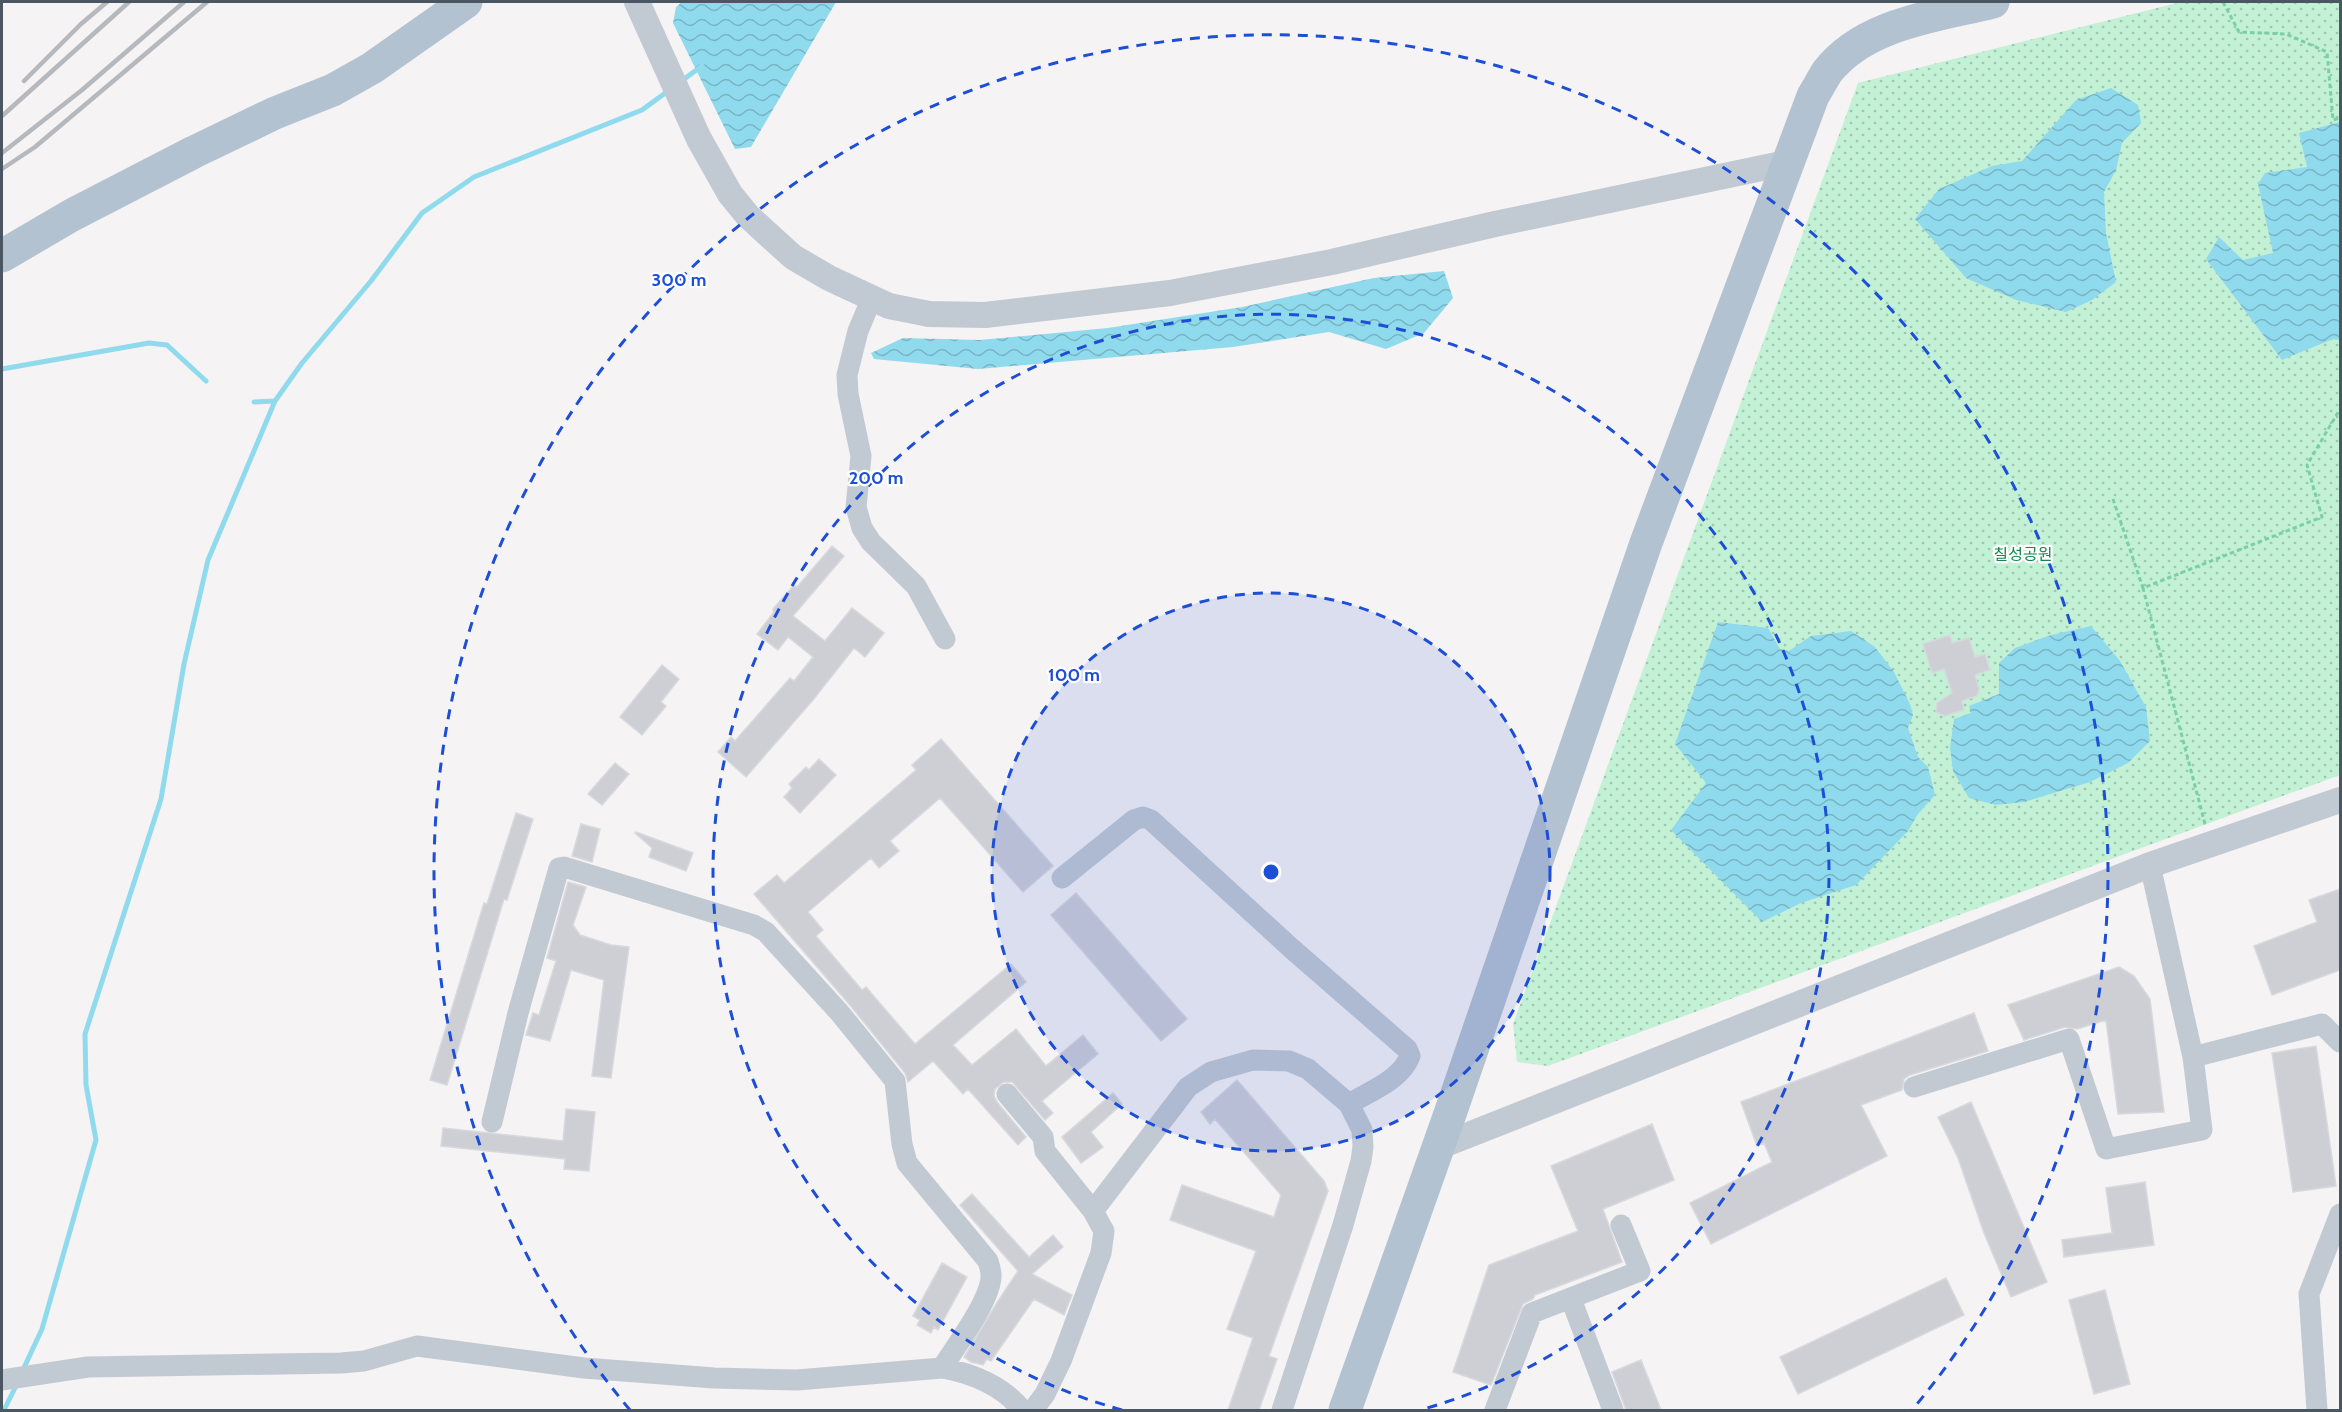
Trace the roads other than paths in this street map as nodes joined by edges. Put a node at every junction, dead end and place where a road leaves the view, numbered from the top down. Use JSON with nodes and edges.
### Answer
{"nodes":[{"id":1,"x":466,"y":2,"type":"edge"},
{"id":2,"x":637,"y":2,"type":"edge"},
{"id":3,"x":1993,"y":2,"type":"edge"},
{"id":4,"x":1791,"y":162,"type":"junction"},
{"id":5,"x":2,"y":256,"type":"edge"},
{"id":6,"x":871,"y":300,"type":"junction"},
{"id":7,"x":945,"y":639,"type":"dead end"},
{"id":8,"x":2340,"y":801,"type":"edge"},
{"id":9,"x":2150,"y":866,"type":"junction"},
{"id":10,"x":1062,"y":878,"type":"dead end"},
{"id":11,"x":2340,"y":1042,"type":"edge"},
{"id":12,"x":2193,"y":1057,"type":"junction"},
{"id":13,"x":1914,"y":1088,"type":"dead end"},
{"id":14,"x":1007,"y":1094,"type":"dead end"},
{"id":15,"x":1349,"y":1104,"type":"junction"},
{"id":16,"x":492,"y":1122,"type":"dead end"},
{"id":17,"x":1438,"y":1147,"type":"junction"},
{"id":18,"x":1094,"y":1210,"type":"junction"},
{"id":19,"x":2340,"y":1214,"type":"edge"},
{"id":20,"x":1621,"y":1225,"type":"dead end"},
{"id":21,"x":1571,"y":1299,"type":"junction"},
{"id":22,"x":942,"y":1368,"type":"junction"},
{"id":23,"x":4,"y":1379,"type":"edge"},
{"id":24,"x":1022,"y":1410,"type":"edge"},
{"id":25,"x":1033,"y":1410,"type":"edge"},
{"id":26,"x":1282,"y":1410,"type":"edge"},
{"id":27,"x":1345,"y":1410,"type":"edge"},
{"id":28,"x":1495,"y":1410,"type":"edge"},
{"id":29,"x":1613,"y":1410,"type":"edge"},
{"id":30,"x":2317,"y":1410,"type":"edge"}],
"edges":[{"from":1,"to":5,"type":"main road"},
{"from":2,"to":6,"type":"street"},
{"from":3,"to":4,"type":"main road"},
{"from":4,"to":6,"type":"street"},
{"from":4,"to":17,"type":"main road"},
{"from":6,"to":7,"type":"street"},
{"from":8,"to":9,"type":"street"},
{"from":9,"to":12,"type":"street"},
{"from":9,"to":17,"type":"street"},
{"from":10,"to":15,"type":"street"},
{"from":11,"to":12,"type":"street"},
{"from":12,"to":13,"type":"street"},
{"from":14,"to":18,"type":"street"},
{"from":15,"to":18,"type":"street"},
{"from":15,"to":26,"type":"street"},
{"from":16,"to":22,"type":"street"},
{"from":17,"to":27,"type":"main road"},
{"from":18,"to":25,"type":"street"},
{"from":19,"to":30,"type":"street"},
{"from":20,"to":21,"type":"street"},
{"from":21,"to":28,"type":"street"},
{"from":21,"to":29,"type":"street"},
{"from":22,"to":23,"type":"street"},
{"from":22,"to":24,"type":"street"}]}
